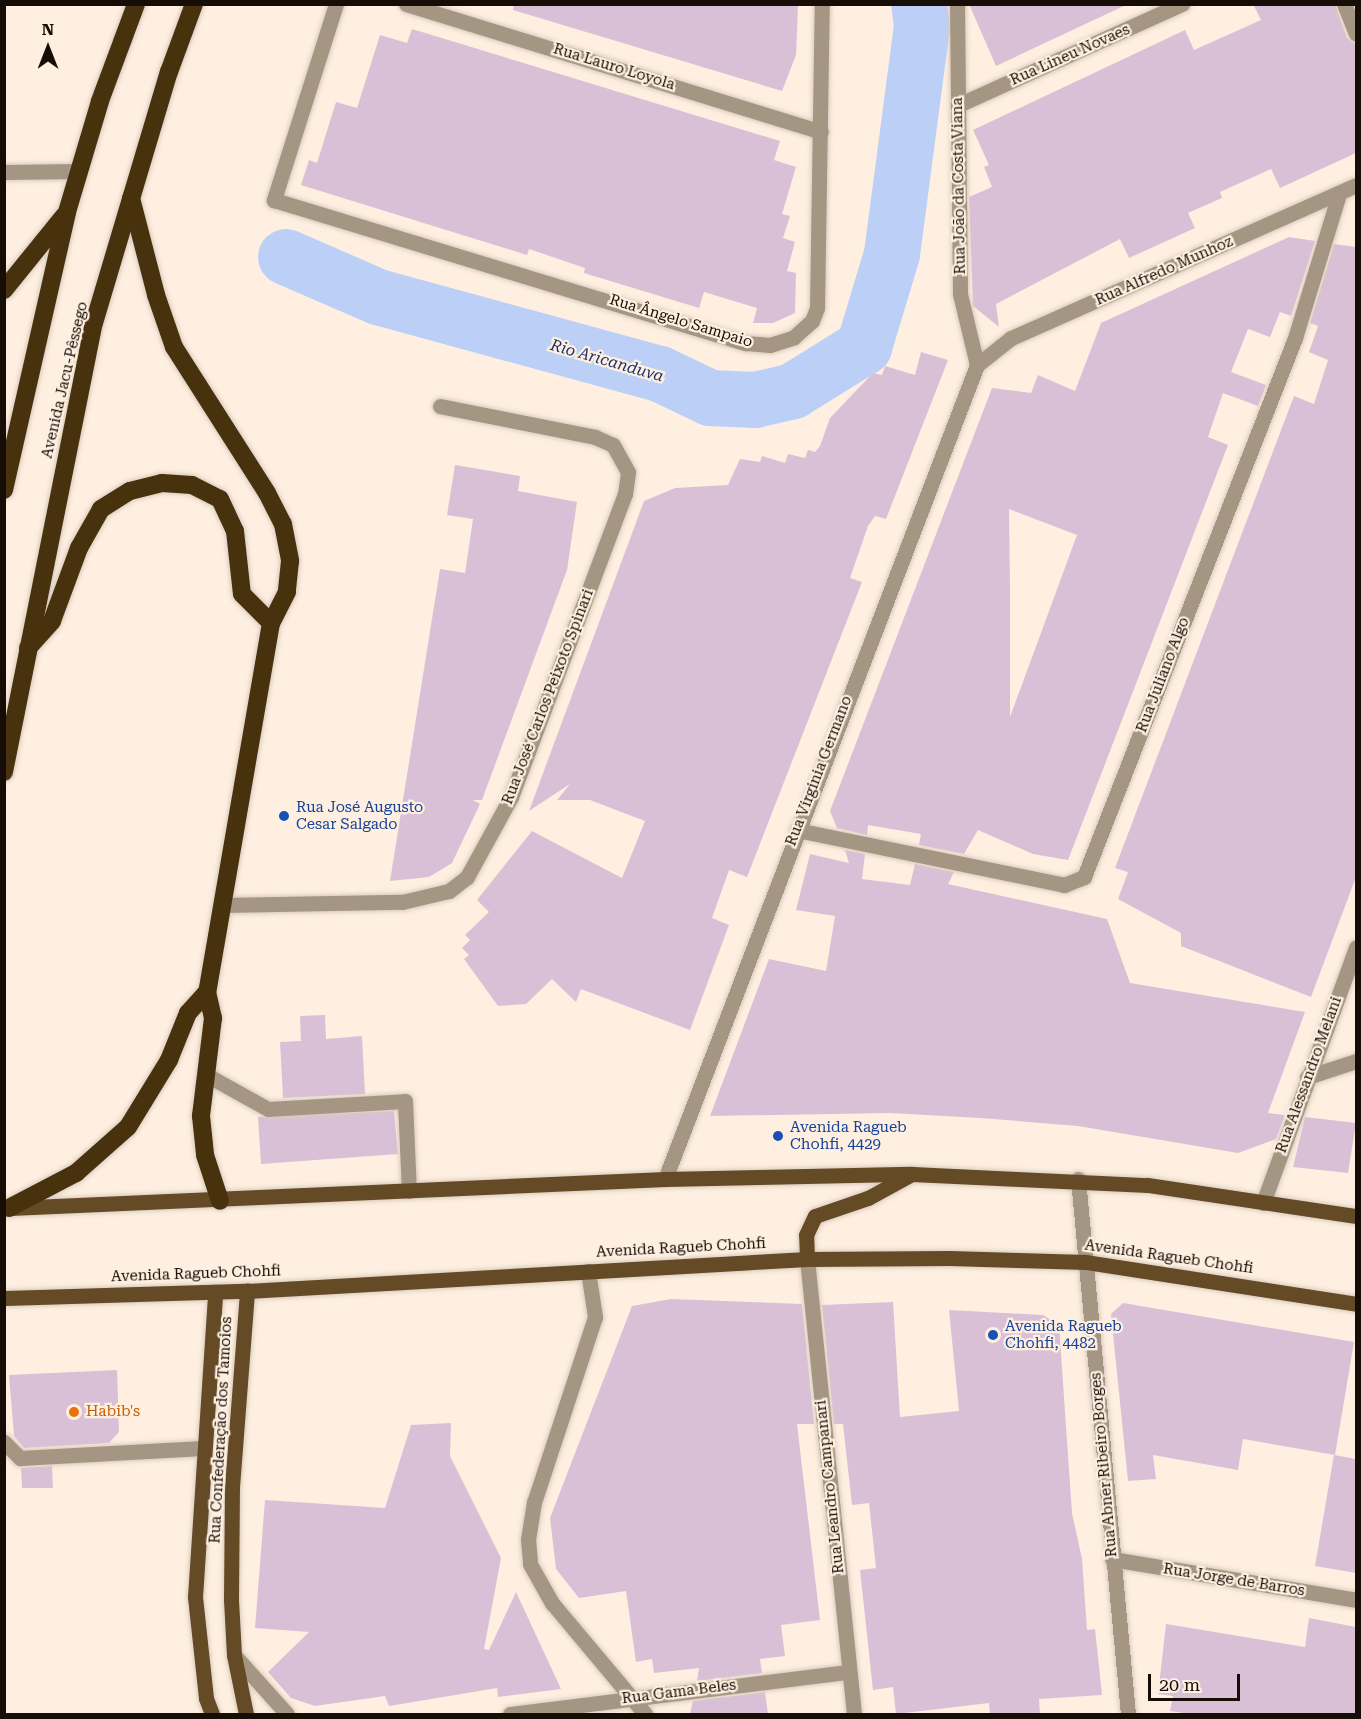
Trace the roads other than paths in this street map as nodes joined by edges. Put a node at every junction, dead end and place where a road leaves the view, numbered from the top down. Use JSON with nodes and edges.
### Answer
{"nodes":[{"id":1,"x":136,"y":4,"type":"edge"},
{"id":2,"x":194,"y":4,"type":"edge"},
{"id":3,"x":336,"y":4,"type":"edge"},
{"id":4,"x":406,"y":4,"type":"edge"},
{"id":5,"x":822,"y":4,"type":"edge"},
{"id":6,"x":957,"y":4,"type":"edge"},
{"id":7,"x":1182,"y":4,"type":"edge"},
{"id":8,"x":1344,"y":4,"type":"edge"},
{"id":9,"x":1356,"y":33,"type":"edge"},
{"id":10,"x":958,"y":105,"type":"junction"},
{"id":11,"x":821,"y":132,"type":"junction"},
{"id":12,"x":80,"y":171,"type":"junction"},
{"id":13,"x":4,"y":172,"type":"edge"},
{"id":14,"x":1356,"y":185,"type":"edge"},
{"id":15,"x":1339,"y":195,"type":"junction"},
{"id":16,"x":131,"y":198,"type":"junction"},
{"id":17,"x":67,"y":212,"type":"junction"},
{"id":18,"x":4,"y":290,"type":"edge"},
{"id":19,"x":976,"y":365,"type":"junction"},
{"id":20,"x":440,"y":406,"type":"dead end"},
{"id":21,"x":4,"y":490,"type":"edge"},
{"id":22,"x":271,"y":623,"type":"junction"},
{"id":23,"x":28,"y":649,"type":"junction"},
{"id":24,"x":4,"y":772,"type":"edge"},
{"id":25,"x":796,"y":830,"type":"junction"},
{"id":26,"x":222,"y":905,"type":"junction"},
{"id":27,"x":1356,"y":947,"type":"edge"},
{"id":28,"x":207,"y":992,"type":"junction"},
{"id":29,"x":1356,"y":1061,"type":"edge"},
{"id":30,"x":205,"y":1074,"type":"junction"},
{"id":31,"x":1307,"y":1077,"type":"junction"},
{"id":32,"x":912,"y":1174,"type":"junction"},
{"id":33,"x":665,"y":1179,"type":"junction"},
{"id":34,"x":1078,"y":1179,"type":"junction"},
{"id":35,"x":409,"y":1191,"type":"junction"},
{"id":36,"x":220,"y":1201,"type":"junction"},
{"id":37,"x":1263,"y":1203,"type":"junction"},
{"id":38,"x":7,"y":1208,"type":"edge"},
{"id":39,"x":1356,"y":1216,"type":"edge"},
{"id":40,"x":807,"y":1259,"type":"junction"},
{"id":41,"x":1086,"y":1262,"type":"junction"},
{"id":42,"x":588,"y":1271,"type":"junction"},
{"id":43,"x":247,"y":1291,"type":"junction"},
{"id":44,"x":215,"y":1292,"type":"junction"},
{"id":45,"x":4,"y":1298,"type":"edge"},
{"id":46,"x":1356,"y":1304,"type":"edge"},
{"id":47,"x":4,"y":1442,"type":"edge"},
{"id":48,"x":203,"y":1448,"type":"junction"},
{"id":49,"x":1112,"y":1559,"type":"junction"},
{"id":50,"x":1356,"y":1600,"type":"edge"},
{"id":51,"x":234,"y":1655,"type":"junction"},
{"id":52,"x":848,"y":1672,"type":"junction"},
{"id":53,"x":631,"y":1698,"type":"junction"},
{"id":54,"x":212,"y":1714,"type":"edge"},
{"id":55,"x":246,"y":1714,"type":"edge"},
{"id":56,"x":286,"y":1714,"type":"edge"},
{"id":57,"x":510,"y":1714,"type":"edge"},
{"id":58,"x":645,"y":1714,"type":"edge"},
{"id":59,"x":854,"y":1714,"type":"edge"},
{"id":60,"x":1128,"y":1714,"type":"edge"}],
"edges":[{"from":1,"to":12,"type":"highway"},
{"from":2,"to":16,"type":"highway","name":"Avenida Jacu-Pêssego"},
{"from":3,"to":11,"type":"street","name":"Rua Ângelo Sampaio"},
{"from":4,"to":11,"type":"street","name":"Rua Lauro Loyola"},
{"from":5,"to":11,"type":"street","name":"Rua Ângelo Sampaio"},
{"from":6,"to":10,"type":"street","name":"Rua João da Costa Viana"},
{"from":7,"to":10,"type":"street","name":"Rua Lineu Novaes"},
{"from":8,"to":9,"type":"street"},
{"from":10,"to":19,"type":"street","name":"Rua João da Costa Viana"},
{"from":12,"to":13,"type":"street"},
{"from":12,"to":17,"type":"highway"},
{"from":14,"to":15,"type":"street","name":"Rua Alfredo Munhoz"},
{"from":15,"to":19,"type":"street","name":"Rua Alfredo Munhoz"},
{"from":15,"to":25,"type":"street","name":"Rua Juliano Algo"},
{"from":16,"to":22,"type":"highway"},
{"from":16,"to":23,"type":"highway","name":"Avenida Jacu-Pêssego"},
{"from":17,"to":18,"type":"highway"},
{"from":17,"to":21,"type":"highway"},
{"from":19,"to":25,"type":"street","name":"Rua Virginia Germano"},
{"from":20,"to":26,"type":"street","name":"Rua José Carlos Peixoto Spinari"},
{"from":22,"to":23,"type":"highway"},
{"from":22,"to":26,"type":"highway"},
{"from":23,"to":24,"type":"highway","name":"Avenida Jacu-Pêssego"},
{"from":25,"to":33,"type":"street","name":"Rua Virginia Germano"},
{"from":26,"to":28,"type":"highway"},
{"from":27,"to":31,"type":"street","name":"Rua Alessandro Melani"},
{"from":28,"to":30,"type":"highway"},
{"from":28,"to":38,"type":"highway"},
{"from":29,"to":31,"type":"street"},
{"from":30,"to":35,"type":"street"},
{"from":30,"to":36,"type":"highway"},
{"from":31,"to":37,"type":"street","name":"Rua Alessandro Melani"},
{"from":32,"to":33,"type":"main road"},
{"from":32,"to":34,"type":"main road"},
{"from":32,"to":40,"type":"main road"},
{"from":33,"to":35,"type":"main road"},
{"from":34,"to":37,"type":"main road"},
{"from":34,"to":41,"type":"street","name":"Rua Abner Ribeiro Borges"},
{"from":35,"to":36,"type":"main road"},
{"from":36,"to":38,"type":"main road"},
{"from":37,"to":39,"type":"main road"},
{"from":40,"to":41,"type":"main road","name":"Avenida Ragueb Chohfi"},
{"from":40,"to":42,"type":"main road","name":"Avenida Ragueb Chohfi"},
{"from":40,"to":52,"type":"street","name":"Rua Leandro Campanari"},
{"from":41,"to":46,"type":"main road","name":"Avenida Ragueb Chohfi"},
{"from":41,"to":49,"type":"street","name":"Rua Abner Ribeiro Borges"},
{"from":42,"to":43,"type":"main road","name":"Avenida Ragueb Chohfi"},
{"from":42,"to":53,"type":"street"},
{"from":43,"to":44,"type":"main road","name":"Avenida Ragueb Chohfi"},
{"from":43,"to":51,"type":"main road","name":"Rua Confederação dos Tamoios"},
{"from":44,"to":45,"type":"main road","name":"Avenida Ragueb Chohfi"},
{"from":44,"to":48,"type":"main road","name":"Rua Confederação dos Tamoios"},
{"from":47,"to":48,"type":"street"},
{"from":48,"to":54,"type":"main road","name":"Rua Confederação dos Tamoios"},
{"from":49,"to":50,"type":"street","name":"Rua Jorge de Barros"},
{"from":49,"to":60,"type":"street","name":"Rua Abner Ribeiro Borges"},
{"from":51,"to":55,"type":"main road","name":"Rua Confederação dos Tamoios"},
{"from":51,"to":56,"type":"street"},
{"from":52,"to":53,"type":"street","name":"Rua Gama Beles"},
{"from":52,"to":59,"type":"street","name":"Rua Leandro Campanari"},
{"from":53,"to":57,"type":"street","name":"Rua Gama Beles"},
{"from":53,"to":58,"type":"street"}]}
